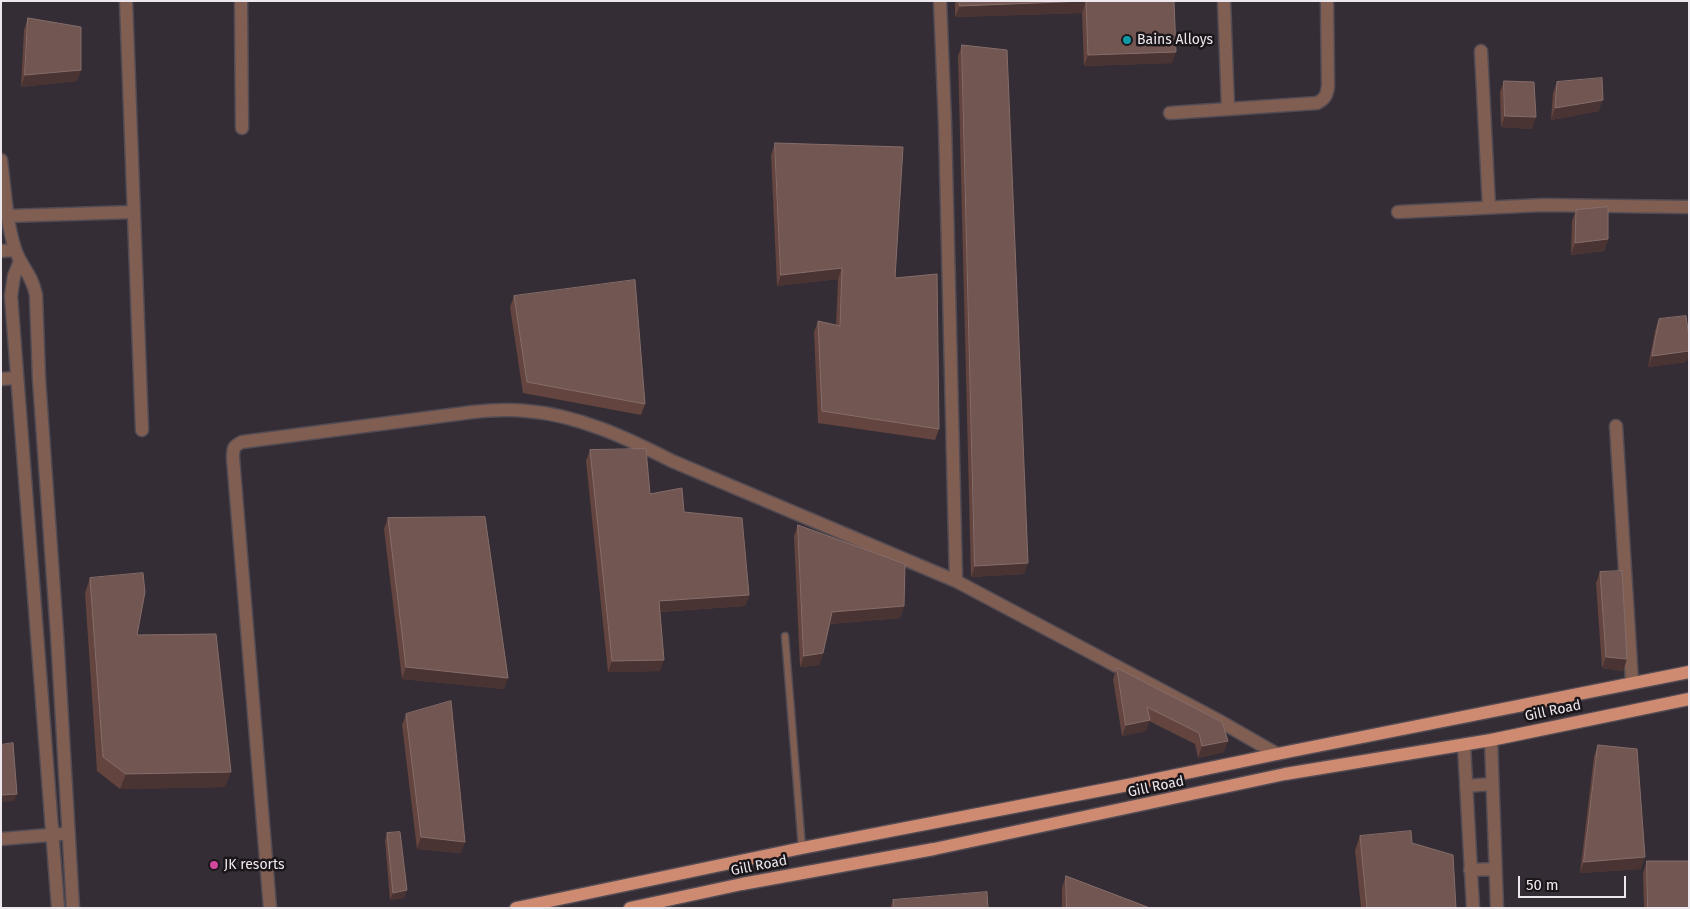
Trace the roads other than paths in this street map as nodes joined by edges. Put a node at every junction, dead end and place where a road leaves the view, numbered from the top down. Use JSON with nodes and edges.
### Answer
{"nodes":[{"id":1,"x":126,"y":1,"type":"edge"},
{"id":2,"x":241,"y":1,"type":"edge"},
{"id":3,"x":940,"y":1,"type":"edge"},
{"id":4,"x":1224,"y":1,"type":"edge"},
{"id":5,"x":1327,"y":1,"type":"edge"},
{"id":6,"x":1481,"y":51,"type":"dead end"},
{"id":7,"x":1228,"y":108,"type":"junction"},
{"id":8,"x":1170,"y":113,"type":"dead end"},
{"id":9,"x":242,"y":128,"type":"dead end"},
{"id":10,"x":1,"y":160,"type":"edge"},
{"id":11,"x":1488,"y":207,"type":"junction"},
{"id":12,"x":1689,"y":207,"type":"edge"},
{"id":13,"x":134,"y":212,"type":"junction"},
{"id":14,"x":1398,"y":212,"type":"dead end"},
{"id":15,"x":8,"y":216,"type":"junction"},
{"id":16,"x":6,"y":233,"type":"edge"},
{"id":17,"x":1,"y":250,"type":"edge"},
{"id":18,"x":17,"y":255,"type":"junction"},
{"id":19,"x":17,"y":378,"type":"junction"},
{"id":20,"x":1,"y":379,"type":"edge"},
{"id":21,"x":1616,"y":426,"type":"dead end"},
{"id":22,"x":142,"y":430,"type":"dead end"},
{"id":23,"x":956,"y":581,"type":"junction"},
{"id":24,"x":57,"y":634,"type":"junction"},
{"id":25,"x":36,"y":635,"type":"junction"},
{"id":26,"x":785,"y":636,"type":"dead end"},
{"id":27,"x":1689,"y":672,"type":"edge"},
{"id":28,"x":1632,"y":682,"type":"junction"},
{"id":29,"x":1689,"y":699,"type":"edge"},
{"id":30,"x":1491,"y":740,"type":"junction"},
{"id":31,"x":1464,"y":745,"type":"junction"},
{"id":32,"x":1277,"y":754,"type":"junction"},
{"id":33,"x":1492,"y":784,"type":"junction"},
{"id":34,"x":1466,"y":786,"type":"junction"},
{"id":35,"x":69,"y":834,"type":"junction"},
{"id":36,"x":52,"y":835,"type":"junction"},
{"id":37,"x":1,"y":839,"type":"edge"},
{"id":38,"x":802,"y":848,"type":"junction"},
{"id":39,"x":1495,"y":869,"type":"junction"},
{"id":40,"x":1470,"y":870,"type":"junction"},
{"id":41,"x":58,"y":908,"type":"edge"},
{"id":42,"x":73,"y":908,"type":"edge"},
{"id":43,"x":270,"y":908,"type":"edge"},
{"id":44,"x":516,"y":908,"type":"edge"},
{"id":45,"x":630,"y":908,"type":"edge"},
{"id":46,"x":1473,"y":908,"type":"edge"},
{"id":47,"x":1497,"y":908,"type":"edge"}],
"edges":[{"from":1,"to":13,"type":"street"},
{"from":2,"to":9,"type":"street"},
{"from":3,"to":23,"type":"street"},
{"from":4,"to":7,"type":"street"},
{"from":5,"to":7,"type":"street"},
{"from":6,"to":11,"type":"street"},
{"from":7,"to":8,"type":"street"},
{"from":10,"to":15,"type":"street"},
{"from":11,"to":12,"type":"street"},
{"from":11,"to":14,"type":"street"},
{"from":13,"to":15,"type":"street"},
{"from":13,"to":22,"type":"street"},
{"from":15,"to":16,"type":"street"},
{"from":16,"to":18,"type":"street"},
{"from":17,"to":18,"type":"street"},
{"from":18,"to":19,"type":"street"},
{"from":18,"to":24,"type":"street"},
{"from":19,"to":20,"type":"street"},
{"from":19,"to":25,"type":"street"},
{"from":21,"to":28,"type":"street"},
{"from":23,"to":32,"type":"street"},
{"from":23,"to":43,"type":"street"},
{"from":24,"to":25,"type":"street"},
{"from":24,"to":35,"type":"street"},
{"from":25,"to":36,"type":"street"},
{"from":26,"to":38,"type":"lane"},
{"from":27,"to":28,"type":"main road"},
{"from":28,"to":32,"type":"main road"},
{"from":29,"to":30,"type":"main road","name":"Gill Road"},
{"from":30,"to":31,"type":"main road","name":"Gill Road"},
{"from":30,"to":33,"type":"street"},
{"from":31,"to":34,"type":"street"},
{"from":31,"to":45,"type":"main road","name":"Gill Road"},
{"from":32,"to":38,"type":"main road"},
{"from":33,"to":34,"type":"street"},
{"from":33,"to":39,"type":"street"},
{"from":34,"to":40,"type":"street"},
{"from":35,"to":36,"type":"street"},
{"from":35,"to":42,"type":"street"},
{"from":36,"to":37,"type":"street"},
{"from":36,"to":41,"type":"street"},
{"from":38,"to":44,"type":"main road"},
{"from":39,"to":40,"type":"street"},
{"from":39,"to":47,"type":"street"},
{"from":40,"to":46,"type":"street"}]}
